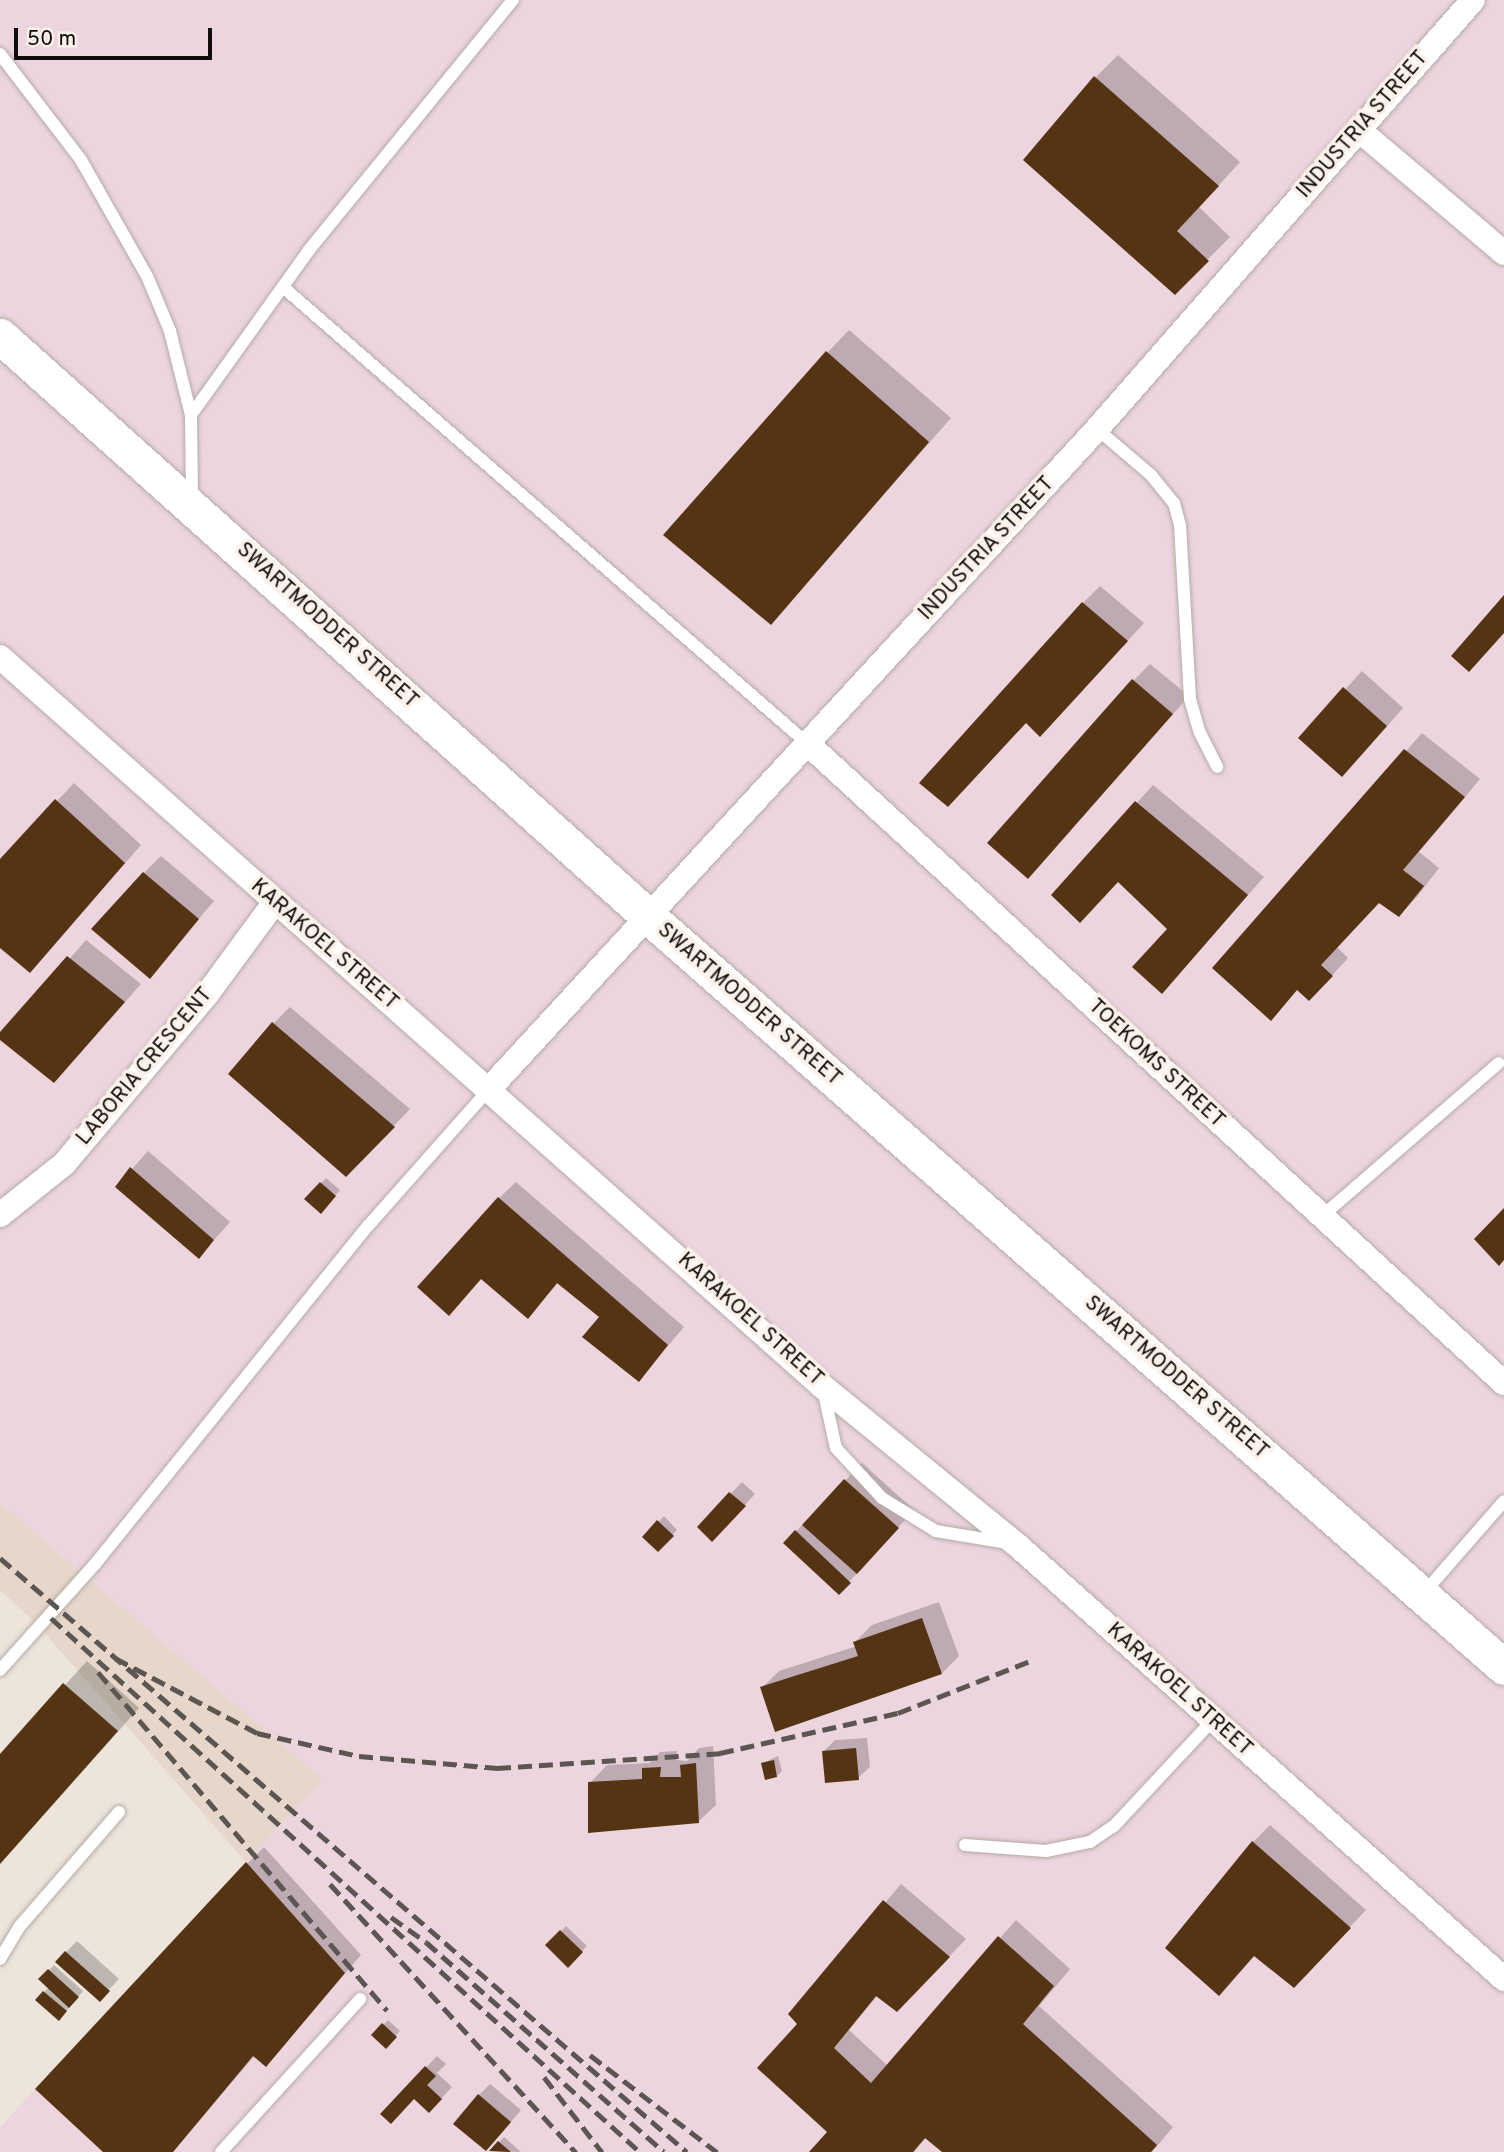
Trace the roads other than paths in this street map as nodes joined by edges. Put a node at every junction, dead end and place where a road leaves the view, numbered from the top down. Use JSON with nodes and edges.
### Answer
{"nodes":[{"id":1,"x":513,"y":0,"type":"edge"},
{"id":2,"x":1473,"y":0,"type":"edge"},
{"id":3,"x":0,"y":54,"type":"edge"},
{"id":4,"x":1359,"y":130,"type":"junction"},
{"id":5,"x":1504,"y":253,"type":"edge"},
{"id":6,"x":283,"y":287,"type":"junction"},
{"id":7,"x":0,"y":336,"type":"edge"},
{"id":8,"x":191,"y":415,"type":"junction"},
{"id":9,"x":1097,"y":429,"type":"junction"},
{"id":10,"x":192,"y":504,"type":"junction"},
{"id":11,"x":0,"y":657,"type":"edge"},
{"id":12,"x":808,"y":744,"type":"junction"},
{"id":13,"x":1217,"y":767,"type":"dead end"},
{"id":14,"x":274,"y":903,"type":"junction"},
{"id":15,"x":649,"y":917,"type":"junction"},
{"id":16,"x":1499,"y":1063,"type":"dead end"},
{"id":17,"x":490,"y":1088,"type":"junction"},
{"id":18,"x":0,"y":1215,"type":"edge"},
{"id":19,"x":1321,"y":1216,"type":"junction"},
{"id":20,"x":1504,"y":1383,"type":"edge"},
{"id":21,"x":822,"y":1386,"type":"junction"},
{"id":22,"x":1504,"y":1501,"type":"edge"},
{"id":23,"x":1016,"y":1544,"type":"junction"},
{"id":24,"x":1423,"y":1595,"type":"junction"},
{"id":25,"x":1504,"y":1667,"type":"edge"},
{"id":26,"x":0,"y":1670,"type":"edge"},
{"id":27,"x":1213,"y":1720,"type":"junction"},
{"id":28,"x":119,"y":1812,"type":"dead end"},
{"id":29,"x":965,"y":1845,"type":"dead end"},
{"id":30,"x":0,"y":1959,"type":"edge"},
{"id":31,"x":1504,"y":1979,"type":"edge"},
{"id":32,"x":360,"y":1999,"type":"dead end"},
{"id":33,"x":220,"y":2152,"type":"edge"}],
"edges":[{"from":1,"to":6,"type":"lane"},
{"from":2,"to":4,"type":"street","name":"INDUSTRIA STREET"},
{"from":3,"to":8,"type":"lane"},
{"from":4,"to":5,"type":"street"},
{"from":4,"to":9,"type":"street","name":"INDUSTRIA STREET"},
{"from":6,"to":8,"type":"lane"},
{"from":6,"to":12,"type":"lane"},
{"from":7,"to":10,"type":"main road","name":"SWARTMODDER STREET"},
{"from":8,"to":10,"type":"lane"},
{"from":9,"to":12,"type":"street","name":"INDUSTRIA STREET"},
{"from":9,"to":13,"type":"lane"},
{"from":10,"to":15,"type":"main road","name":"SWARTMODDER STREET"},
{"from":11,"to":14,"type":"street","name":"KARAKOEL STREET"},
{"from":12,"to":15,"type":"street","name":"INDUSTRIA STREET"},
{"from":12,"to":19,"type":"street","name":"TOEKOMS STREET"},
{"from":14,"to":17,"type":"street","name":"KARAKOEL STREET"},
{"from":14,"to":18,"type":"street","name":"LABORIA CRESCENT"},
{"from":15,"to":17,"type":"street","name":"INDUSTRIA STREET"},
{"from":15,"to":24,"type":"main road","name":"SWARTMODDER STREET"},
{"from":16,"to":19,"type":"lane"},
{"from":17,"to":21,"type":"street","name":"KARAKOEL STREET"},
{"from":17,"to":26,"type":"lane"},
{"from":19,"to":20,"type":"street","name":"TOEKOMS STREET"},
{"from":21,"to":23,"type":"street","name":"KARAKOEL STREET"},
{"from":21,"to":23,"type":"lane"},
{"from":22,"to":24,"type":"lane"},
{"from":23,"to":27,"type":"street","name":"KARAKOEL STREET"},
{"from":24,"to":25,"type":"main road","name":"SWARTMODDER STREET"},
{"from":27,"to":29,"type":"lane"},
{"from":27,"to":31,"type":"street","name":"KARAKOEL STREET"},
{"from":28,"to":30,"type":"lane"},
{"from":32,"to":33,"type":"lane"}]}
